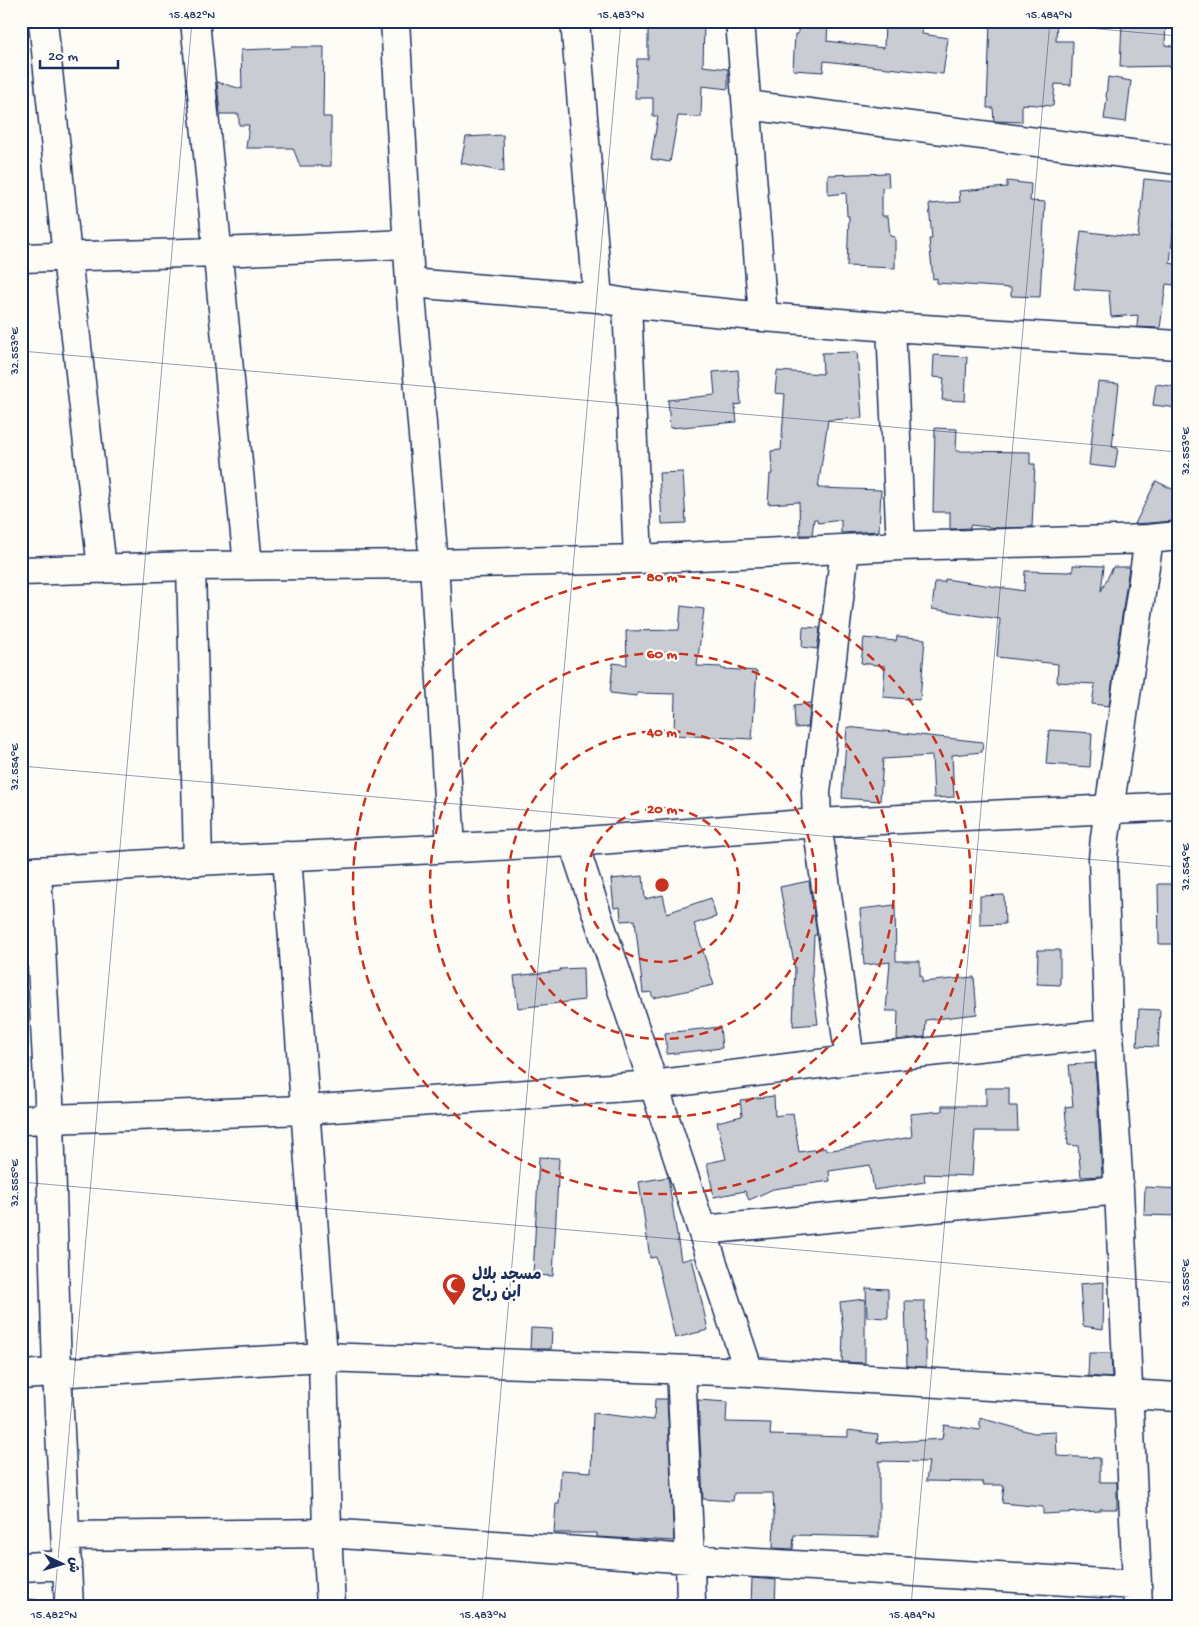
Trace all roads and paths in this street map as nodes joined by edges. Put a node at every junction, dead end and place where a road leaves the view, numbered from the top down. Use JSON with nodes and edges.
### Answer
{"nodes":[{"id":1,"x":43,"y":21,"type":"edge"},
{"id":2,"x":196,"y":21,"type":"edge"},
{"id":3,"x":395,"y":21,"type":"edge"},
{"id":4,"x":575,"y":21,"type":"edge"},
{"id":5,"x":740,"y":21,"type":"edge"},
{"id":6,"x":747,"y":105,"type":"junction"},
{"id":7,"x":1178,"y":160,"type":"edge"},
{"id":8,"x":408,"y":244,"type":"junction"},
{"id":9,"x":218,"y":252,"type":"junction"},
{"id":10,"x":67,"y":257,"type":"junction"},
{"id":11,"x":21,"y":258,"type":"edge"},
{"id":12,"x":410,"y":283,"type":"junction"},
{"id":13,"x":598,"y":298,"type":"junction"},
{"id":14,"x":627,"y":303,"type":"junction"},
{"id":15,"x":763,"y":317,"type":"junction"},
{"id":16,"x":891,"y":327,"type":"junction"},
{"id":17,"x":1178,"y":345,"type":"edge"},
{"id":18,"x":1178,"y":536,"type":"edge"},
{"id":19,"x":1149,"y":539,"type":"junction"},
{"id":20,"x":901,"y":546,"type":"junction"},
{"id":21,"x":845,"y":550,"type":"junction"},
{"id":22,"x":638,"y":559,"type":"junction"},
{"id":23,"x":434,"y":564,"type":"junction"},
{"id":24,"x":248,"y":565,"type":"junction"},
{"id":25,"x":190,"y":566,"type":"junction"},
{"id":26,"x":102,"y":569,"type":"junction"},
{"id":27,"x":21,"y":571,"type":"edge"},
{"id":28,"x":1178,"y":806,"type":"edge"},
{"id":29,"x":1110,"y":810,"type":"junction"},
{"id":30,"x":817,"y":823,"type":"junction"},
{"id":31,"x":573,"y":842,"type":"junction"},
{"id":32,"x":451,"y":848,"type":"junction"},
{"id":33,"x":286,"y":856,"type":"junction"},
{"id":34,"x":198,"y":861,"type":"junction"},
{"id":35,"x":29,"y":872,"type":"edge"},
{"id":36,"x":1110,"y":1034,"type":"junction"},
{"id":37,"x":850,"y":1060,"type":"junction"},
{"id":38,"x":653,"y":1085,"type":"junction"},
{"id":39,"x":305,"y":1110,"type":"junction"},
{"id":40,"x":50,"y":1119,"type":"junction"},
{"id":41,"x":21,"y":1120,"type":"edge"},
{"id":42,"x":1119,"y":1190,"type":"junction"},
{"id":43,"x":703,"y":1230,"type":"junction"},
{"id":44,"x":323,"y":1357,"type":"junction"},
{"id":45,"x":680,"y":1370,"type":"junction"},
{"id":46,"x":749,"y":1372,"type":"junction"},
{"id":47,"x":57,"y":1373,"type":"junction"},
{"id":48,"x":21,"y":1375,"type":"edge"},
{"id":49,"x":1128,"y":1394,"type":"junction"},
{"id":50,"x":1178,"y":1397,"type":"edge"},
{"id":51,"x":327,"y":1533,"type":"junction"},
{"id":52,"x":66,"y":1536,"type":"junction"},
{"id":53,"x":690,"y":1559,"type":"junction"},
{"id":54,"x":68,"y":1565,"type":"junction"},
{"id":55,"x":21,"y":1567,"type":"edge"},
{"id":56,"x":1137,"y":1595,"type":"edge"},
{"id":57,"x":69,"y":1606,"type":"edge"},
{"id":58,"x":331,"y":1606,"type":"edge"},
{"id":59,"x":690,"y":1606,"type":"edge"}],
"edges":[{"from":1,"to":10,"type":"street"},
{"from":2,"to":9,"type":"street"},
{"from":3,"to":8,"type":"street"},
{"from":4,"to":13,"type":"street"},
{"from":5,"to":6,"type":"street"},
{"from":6,"to":7,"type":"street"},
{"from":6,"to":15,"type":"street"},
{"from":8,"to":9,"type":"street"},
{"from":8,"to":12,"type":"street"},
{"from":9,"to":10,"type":"street"},
{"from":9,"to":24,"type":"street"},
{"from":10,"to":11,"type":"street"},
{"from":10,"to":26,"type":"street"},
{"from":12,"to":13,"type":"street"},
{"from":12,"to":23,"type":"street"},
{"from":13,"to":14,"type":"street"},
{"from":14,"to":15,"type":"street"},
{"from":14,"to":22,"type":"street"},
{"from":15,"to":16,"type":"street"},
{"from":16,"to":17,"type":"street"},
{"from":16,"to":20,"type":"street"},
{"from":18,"to":19,"type":"street"},
{"from":19,"to":20,"type":"street"},
{"from":19,"to":29,"type":"street"},
{"from":20,"to":21,"type":"street"},
{"from":21,"to":22,"type":"street"},
{"from":21,"to":30,"type":"street"},
{"from":22,"to":23,"type":"street"},
{"from":23,"to":24,"type":"street"},
{"from":23,"to":32,"type":"street"},
{"from":24,"to":25,"type":"street"},
{"from":25,"to":26,"type":"street"},
{"from":25,"to":34,"type":"street"},
{"from":26,"to":27,"type":"street"},
{"from":28,"to":29,"type":"street"},
{"from":29,"to":30,"type":"street"},
{"from":29,"to":36,"type":"street"},
{"from":30,"to":31,"type":"street"},
{"from":30,"to":37,"type":"street"},
{"from":31,"to":32,"type":"street"},
{"from":31,"to":38,"type":"street"},
{"from":32,"to":33,"type":"street"},
{"from":33,"to":34,"type":"street"},
{"from":33,"to":39,"type":"street"},
{"from":34,"to":35,"type":"street"},
{"from":35,"to":40,"type":"street"},
{"from":36,"to":37,"type":"street"},
{"from":36,"to":42,"type":"street"},
{"from":37,"to":38,"type":"street"},
{"from":38,"to":39,"type":"street"},
{"from":38,"to":43,"type":"street"},
{"from":39,"to":40,"type":"street"},
{"from":39,"to":44,"type":"street"},
{"from":40,"to":41,"type":"street"},
{"from":40,"to":47,"type":"street"},
{"from":42,"to":43,"type":"street"},
{"from":42,"to":49,"type":"street"},
{"from":43,"to":46,"type":"street"},
{"from":44,"to":45,"type":"street"},
{"from":44,"to":47,"type":"street"},
{"from":44,"to":51,"type":"street"},
{"from":45,"to":46,"type":"street"},
{"from":45,"to":53,"type":"street"},
{"from":46,"to":49,"type":"street"},
{"from":47,"to":48,"type":"street"},
{"from":47,"to":52,"type":"street"},
{"from":49,"to":50,"type":"street"},
{"from":49,"to":56,"type":"street"},
{"from":51,"to":52,"type":"street"},
{"from":51,"to":53,"type":"street"},
{"from":51,"to":58,"type":"street"},
{"from":52,"to":54,"type":"street"},
{"from":53,"to":56,"type":"street"},
{"from":53,"to":59,"type":"street"},
{"from":54,"to":55,"type":"street"},
{"from":54,"to":57,"type":"street"}]}
